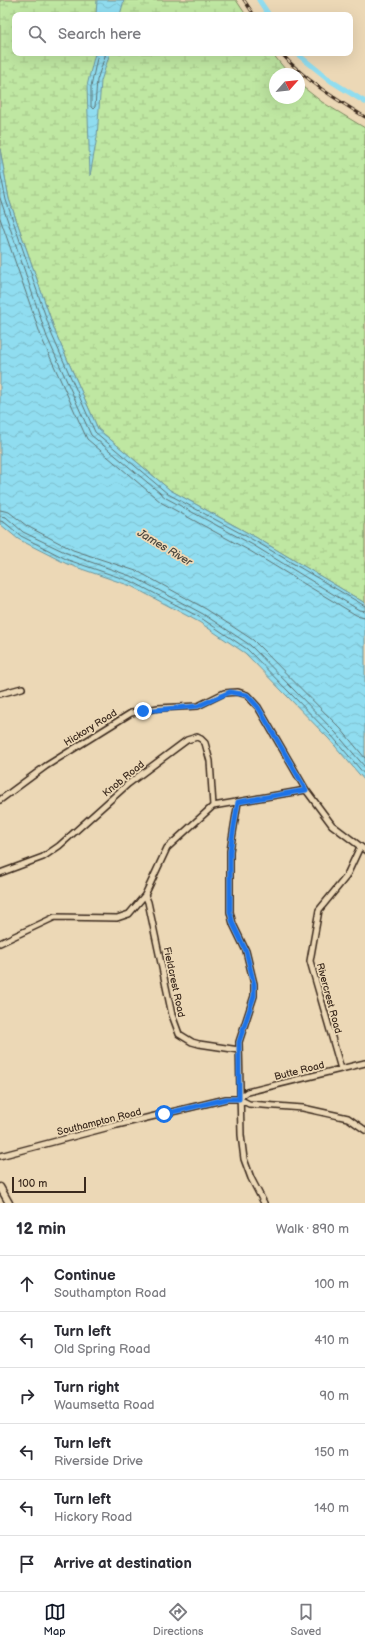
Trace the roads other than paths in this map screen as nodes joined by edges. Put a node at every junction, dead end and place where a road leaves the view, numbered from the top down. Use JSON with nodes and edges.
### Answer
{"nodes":[{"id":1,"x":22,"y":688,"type":"dead end"},
{"id":2,"x":0,"y":694,"type":"edge"},
{"id":3,"x":306,"y":790,"type":"junction"},
{"id":4,"x":0,"y":800,"type":"edge"},
{"id":5,"x":238,"y":802,"type":"junction"},
{"id":6,"x":213,"y":806,"type":"junction"},
{"id":7,"x":363,"y":848,"type":"edge"},
{"id":8,"x":0,"y":873,"type":"edge"},
{"id":9,"x":145,"y":895,"type":"junction"},
{"id":10,"x":0,"y":943,"type":"edge"},
{"id":11,"x":239,"y":1050,"type":"junction"},
{"id":12,"x":365,"y":1063,"type":"edge"},
{"id":13,"x":341,"y":1069,"type":"junction"},
{"id":14,"x":239,"y":1099,"type":"junction"},
{"id":15,"x":365,"y":1130,"type":"edge"},
{"id":16,"x":0,"y":1156,"type":"edge"},
{"id":17,"x":0,"y":1187,"type":"edge"},
{"id":18,"x":9,"y":1203,"type":"edge"},
{"id":19,"x":264,"y":1203,"type":"edge"}],
"edges":[{"from":1,"to":2,"type":"street"},
{"from":3,"to":4,"type":"street","name":"Hickory Road"},
{"from":3,"to":5,"type":"street"},
{"from":3,"to":7,"type":"street"},
{"from":5,"to":6,"type":"street"},
{"from":5,"to":11,"type":"street"},
{"from":6,"to":8,"type":"street","name":"Knob Road"},
{"from":6,"to":9,"type":"street"},
{"from":7,"to":13,"type":"street","name":"Rivercrest Road"},
{"from":9,"to":10,"type":"street"},
{"from":9,"to":11,"type":"street","name":"Fieldcrest Road"},
{"from":11,"to":14,"type":"street"},
{"from":12,"to":13,"type":"street","name":"Butte Road"},
{"from":13,"to":14,"type":"street","name":"Butte Road"},
{"from":14,"to":15,"type":"street","name":"Southampton Road"},
{"from":14,"to":16,"type":"street","name":"Southampton Road"},
{"from":14,"to":19,"type":"street"},
{"from":17,"to":18,"type":"street"}]}
